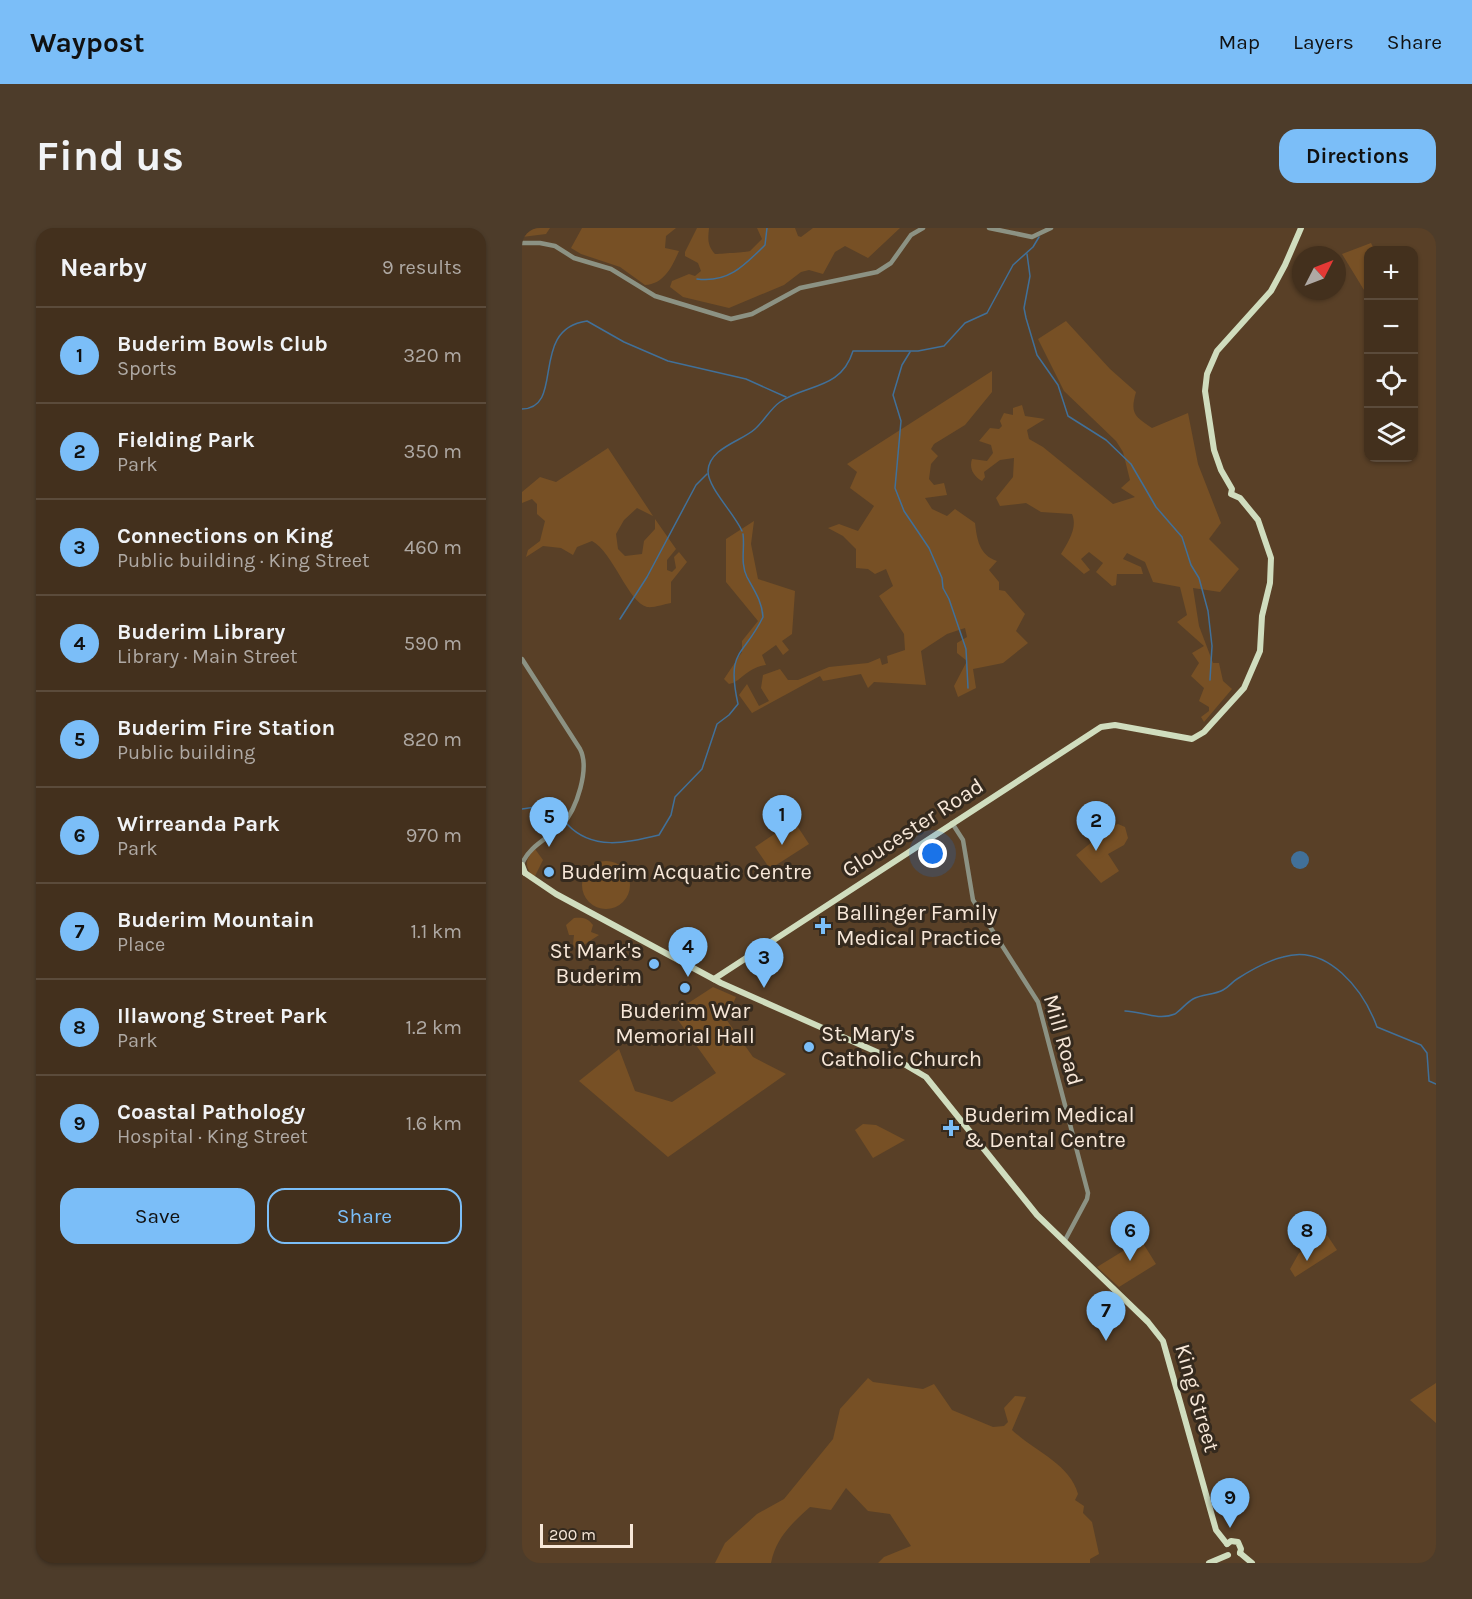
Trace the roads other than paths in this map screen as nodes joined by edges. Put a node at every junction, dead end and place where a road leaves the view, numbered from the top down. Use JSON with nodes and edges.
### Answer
{"nodes":[{"id":1,"x":923,"y":228,"type":"edge"},
{"id":2,"x":989,"y":228,"type":"edge"},
{"id":3,"x":1051,"y":228,"type":"edge"},
{"id":4,"x":1300,"y":228,"type":"edge"},
{"id":5,"x":522,"y":243,"type":"edge"},
{"id":6,"x":522,"y":659,"type":"edge"},
{"id":7,"x":952,"y":823,"type":"junction"},
{"id":8,"x":522,"y":865,"type":"edge"},
{"id":9,"x":524,"y":875,"type":"edge"},
{"id":10,"x":714,"y":979,"type":"junction"},
{"id":11,"x":1064,"y":1242,"type":"junction"},
{"id":12,"x":1227,"y":1544,"type":"junction"},
{"id":13,"x":1239,"y":1553,"type":"junction"},
{"id":14,"x":1228,"y":1555,"type":"junction"},
{"id":15,"x":1209,"y":1563,"type":"edge"},
{"id":16,"x":1252,"y":1563,"type":"edge"}],
"edges":[{"from":1,"to":5,"type":"street"},
{"from":2,"to":3,"type":"street"},
{"from":4,"to":7,"type":"main road","name":"Gloucester Road"},
{"from":6,"to":8,"type":"street"},
{"from":7,"to":10,"type":"main road","name":"Gloucester Road"},
{"from":7,"to":11,"type":"street","name":"Mill Road"},
{"from":8,"to":9,"type":"main road"},
{"from":9,"to":10,"type":"main road","name":"King Street"},
{"from":10,"to":11,"type":"main road","name":"King Street"},
{"from":11,"to":12,"type":"main road","name":"King Street"},
{"from":12,"to":13,"type":"main road"},
{"from":12,"to":14,"type":"main road"},
{"from":13,"to":14,"type":"main road"},
{"from":13,"to":16,"type":"main road"},
{"from":14,"to":15,"type":"main road"}]}
